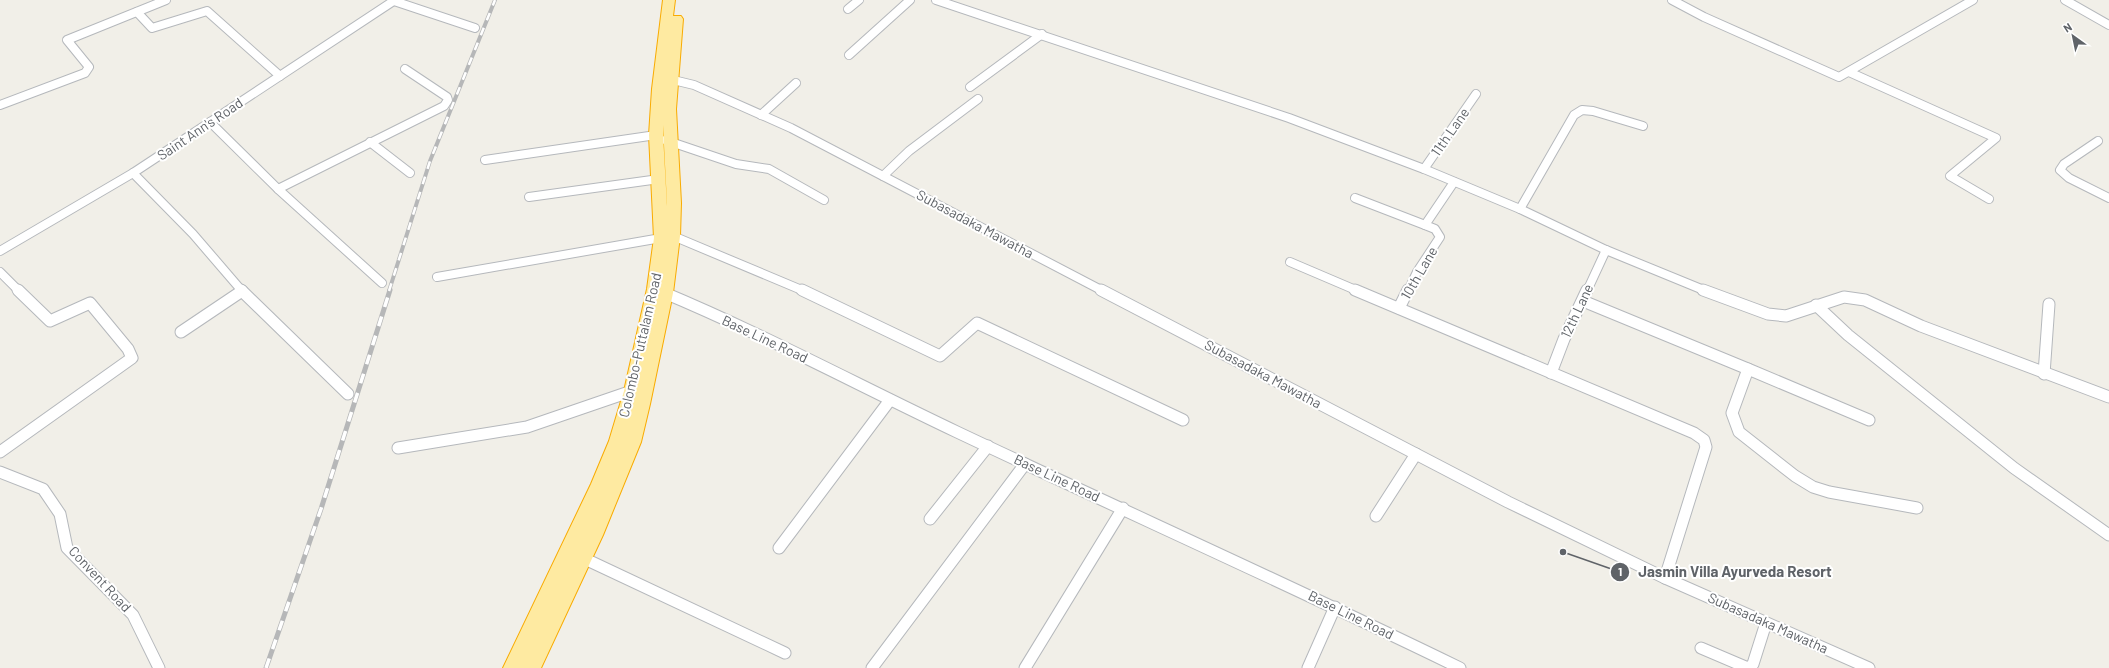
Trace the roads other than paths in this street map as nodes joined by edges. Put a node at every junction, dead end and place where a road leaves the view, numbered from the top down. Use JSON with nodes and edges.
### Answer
{"nodes":[{"id":1,"x":166,"y":0,"type":"edge"},
{"id":2,"x":394,"y":0,"type":"edge"},
{"id":3,"x":669,"y":0,"type":"edge"},
{"id":4,"x":680,"y":0,"type":"edge"},
{"id":5,"x":859,"y":0,"type":"edge"},
{"id":6,"x":910,"y":0,"type":"edge"},
{"id":7,"x":936,"y":0,"type":"edge"},
{"id":8,"x":1672,"y":0,"type":"edge"},
{"id":9,"x":1973,"y":0,"type":"edge"},
{"id":10,"x":2064,"y":0,"type":"edge"},
{"id":11,"x":848,"y":9,"type":"dead end"},
{"id":12,"x":137,"y":12,"type":"junction"},
{"id":13,"x":2109,"y":24,"type":"edge"},
{"id":14,"x":475,"y":28,"type":"dead end"},
{"id":15,"x":1042,"y":34,"type":"junction"},
{"id":16,"x":849,"y":55,"type":"dead end"},
{"id":17,"x":405,"y":69,"type":"dead end"},
{"id":18,"x":1849,"y":72,"type":"junction"},
{"id":19,"x":280,"y":76,"type":"junction"},
{"id":20,"x":665,"y":78,"type":"junction"},
{"id":21,"x":796,"y":83,"type":"dead end"},
{"id":22,"x":970,"y":87,"type":"dead end"},
{"id":23,"x":1476,"y":94,"type":"dead end"},
{"id":24,"x":978,"y":98,"type":"dead end"},
{"id":25,"x":0,"y":105,"type":"edge"},
{"id":26,"x":761,"y":115,"type":"junction"},
{"id":27,"x":210,"y":122,"type":"junction"},
{"id":28,"x":1643,"y":126,"type":"dead end"},
{"id":29,"x":661,"y":138,"type":"junction"},
{"id":30,"x":2098,"y":141,"type":"dead end"},
{"id":31,"x":370,"y":142,"type":"junction"},
{"id":32,"x":485,"y":160,"type":"dead end"},
{"id":33,"x":1424,"y":169,"type":"junction"},
{"id":34,"x":133,"y":173,"type":"junction"},
{"id":35,"x":410,"y":173,"type":"dead end"},
{"id":36,"x":883,"y":176,"type":"junction"},
{"id":37,"x":659,"y":179,"type":"junction"},
{"id":38,"x":1454,"y":182,"type":"junction"},
{"id":39,"x":278,"y":189,"type":"junction"},
{"id":40,"x":529,"y":197,"type":"dead end"},
{"id":41,"x":1355,"y":198,"type":"dead end"},
{"id":42,"x":2109,"y":198,"type":"edge"},
{"id":43,"x":1988,"y":199,"type":"dead end"},
{"id":44,"x":824,"y":200,"type":"dead end"},
{"id":45,"x":1520,"y":209,"type":"junction"},
{"id":46,"x":1426,"y":225,"type":"junction"},
{"id":47,"x":667,"y":237,"type":"junction"},
{"id":48,"x":1606,"y":250,"type":"junction"},
{"id":49,"x":0,"y":251,"type":"edge"},
{"id":50,"x":1290,"y":262,"type":"dead end"},
{"id":51,"x":0,"y":272,"type":"edge"},
{"id":52,"x":437,"y":277,"type":"dead end"},
{"id":53,"x":382,"y":283,"type":"dead end"},
{"id":54,"x":242,"y":291,"type":"junction"},
{"id":55,"x":660,"y":291,"type":"junction"},
{"id":56,"x":1583,"y":301,"type":"junction"},
{"id":57,"x":2049,"y":304,"type":"dead end"},
{"id":58,"x":1816,"y":305,"type":"junction"},
{"id":59,"x":1399,"y":308,"type":"junction"},
{"id":60,"x":181,"y":332,"type":"dead end"},
{"id":61,"x":1748,"y":369,"type":"junction"},
{"id":62,"x":1551,"y":373,"type":"junction"},
{"id":63,"x":2044,"y":374,"type":"junction"},
{"id":64,"x":632,"y":391,"type":"junction"},
{"id":65,"x":348,"y":394,"type":"dead end"},
{"id":66,"x":2109,"y":397,"type":"edge"},
{"id":67,"x":890,"y":400,"type":"junction"},
{"id":68,"x":1182,"y":420,"type":"dead end"},
{"id":69,"x":1869,"y":420,"type":"dead end"},
{"id":70,"x":988,"y":446,"type":"junction"},
{"id":71,"x":398,"y":448,"type":"dead end"},
{"id":72,"x":0,"y":452,"type":"edge"},
{"id":73,"x":1416,"y":454,"type":"junction"},
{"id":74,"x":1025,"y":464,"type":"junction"},
{"id":75,"x":2,"y":474,"type":"edge"},
{"id":76,"x":1123,"y":508,"type":"junction"},
{"id":77,"x":1917,"y":508,"type":"dead end"},
{"id":78,"x":1376,"y":516,"type":"dead end"},
{"id":79,"x":930,"y":519,"type":"dead end"},
{"id":80,"x":2109,"y":535,"type":"edge"},
{"id":81,"x":779,"y":548,"type":"dead end"},
{"id":82,"x":583,"y":558,"type":"junction"},
{"id":83,"x":1665,"y":578,"type":"junction"},
{"id":84,"x":1335,"y":607,"type":"junction"},
{"id":85,"x":1766,"y":623,"type":"junction"},
{"id":86,"x":1701,"y":648,"type":"dead end"},
{"id":87,"x":785,"y":653,"type":"dead end"},
{"id":88,"x":1438,"y":663,"type":"edge"},
{"id":89,"x":159,"y":668,"type":"edge"},
{"id":90,"x":513,"y":668,"type":"edge"},
{"id":91,"x":531,"y":668,"type":"edge"},
{"id":92,"x":872,"y":668,"type":"edge"},
{"id":93,"x":1025,"y":668,"type":"edge"},
{"id":94,"x":1308,"y":668,"type":"edge"},
{"id":95,"x":1460,"y":668,"type":"edge"},
{"id":96,"x":1748,"y":668,"type":"edge"},
{"id":97,"x":1869,"y":668,"type":"edge"}],
"edges":[{"from":1,"to":12,"type":"street"},
{"from":2,"to":14,"type":"street"},
{"from":2,"to":19,"type":"street","name":"Saint Ann's Road"},
{"from":3,"to":20,"type":"highway","name":"Colombo-Puttalam Road"},
{"from":4,"to":20,"type":"highway","name":"Colombo-Puttalam Road"},
{"from":5,"to":11,"type":"street"},
{"from":6,"to":16,"type":"street"},
{"from":7,"to":15,"type":"street"},
{"from":8,"to":18,"type":"street"},
{"from":9,"to":18,"type":"street"},
{"from":10,"to":13,"type":"street"},
{"from":12,"to":19,"type":"street"},
{"from":12,"to":25,"type":"street"},
{"from":15,"to":22,"type":"street"},
{"from":15,"to":33,"type":"street"},
{"from":17,"to":31,"type":"street"},
{"from":18,"to":43,"type":"street"},
{"from":19,"to":27,"type":"street","name":"Saint Ann's Road"},
{"from":20,"to":26,"type":"street","name":"Subasadaka Mawatha"},
{"from":20,"to":29,"type":"highway","name":"Colombo-Puttalam Road"},
{"from":21,"to":26,"type":"street"},
{"from":23,"to":33,"type":"street","name":"11th Lane"},
{"from":24,"to":36,"type":"street"},
{"from":26,"to":36,"type":"street","name":"Subasadaka Mawatha"},
{"from":27,"to":34,"type":"street","name":"Saint Ann's Road"},
{"from":27,"to":39,"type":"street"},
{"from":28,"to":45,"type":"street"},
{"from":29,"to":32,"type":"street"},
{"from":29,"to":37,"type":"highway","name":"Colombo-Puttalam Road"},
{"from":29,"to":44,"type":"street"},
{"from":29,"to":47,"type":"highway","name":"Colombo-Puttalam Road"},
{"from":30,"to":42,"type":"street"},
{"from":31,"to":35,"type":"street"},
{"from":31,"to":39,"type":"street"},
{"from":33,"to":38,"type":"street"},
{"from":34,"to":49,"type":"street","name":"Saint Ann's Road"},
{"from":34,"to":54,"type":"street"},
{"from":36,"to":73,"type":"street","name":"Subasadaka Mawatha"},
{"from":37,"to":40,"type":"street"},
{"from":37,"to":47,"type":"highway","name":"Colombo-Puttalam Road"},
{"from":38,"to":45,"type":"street"},
{"from":38,"to":46,"type":"street","name":"10th Lane"},
{"from":39,"to":53,"type":"street"},
{"from":41,"to":46,"type":"street"},
{"from":45,"to":48,"type":"street"},
{"from":46,"to":59,"type":"street","name":"10th Lane"},
{"from":47,"to":52,"type":"street"},
{"from":47,"to":55,"type":"highway","name":"Colombo-Puttalam Road"},
{"from":47,"to":68,"type":"street"},
{"from":48,"to":56,"type":"street","name":"12th Lane"},
{"from":48,"to":58,"type":"street"},
{"from":50,"to":59,"type":"street"},
{"from":51,"to":72,"type":"street"},
{"from":54,"to":60,"type":"street"},
{"from":54,"to":65,"type":"street"},
{"from":55,"to":64,"type":"highway","name":"Colombo-Puttalam Road"},
{"from":55,"to":67,"type":"street","name":"Base Line Road"},
{"from":55,"to":82,"type":"highway","name":"Colombo-Puttalam Road"},
{"from":56,"to":61,"type":"street"},
{"from":56,"to":62,"type":"street","name":"12th Lane"},
{"from":57,"to":63,"type":"street"},
{"from":58,"to":63,"type":"street"},
{"from":58,"to":80,"type":"street"},
{"from":59,"to":62,"type":"street"},
{"from":61,"to":69,"type":"street"},
{"from":61,"to":77,"type":"street"},
{"from":62,"to":83,"type":"street"},
{"from":63,"to":66,"type":"street"},
{"from":64,"to":71,"type":"street"},
{"from":64,"to":90,"type":"highway","name":"Colombo-Puttalam Road"},
{"from":67,"to":70,"type":"street","name":"Base Line Road"},
{"from":67,"to":81,"type":"street"},
{"from":70,"to":74,"type":"street","name":"Base Line Road"},
{"from":70,"to":79,"type":"street"},
{"from":73,"to":78,"type":"street"},
{"from":73,"to":83,"type":"street","name":"Subasadaka Mawatha"},
{"from":74,"to":76,"type":"street","name":"Base Line Road"},
{"from":74,"to":92,"type":"street"},
{"from":75,"to":89,"type":"street","name":"Convent Road"},
{"from":76,"to":84,"type":"street","name":"Base Line Road"},
{"from":76,"to":93,"type":"street"},
{"from":82,"to":87,"type":"street"},
{"from":82,"to":91,"type":"highway","name":"Colombo-Puttalam Road"},
{"from":83,"to":85,"type":"street","name":"Subasadaka Mawatha"},
{"from":84,"to":88,"type":"street","name":"Base Line Road"},
{"from":84,"to":94,"type":"street"},
{"from":85,"to":96,"type":"street"},
{"from":85,"to":97,"type":"street","name":"Subasadaka Mawatha"},
{"from":86,"to":96,"type":"street"},
{"from":88,"to":95,"type":"street","name":"Base Line Road"}]}
